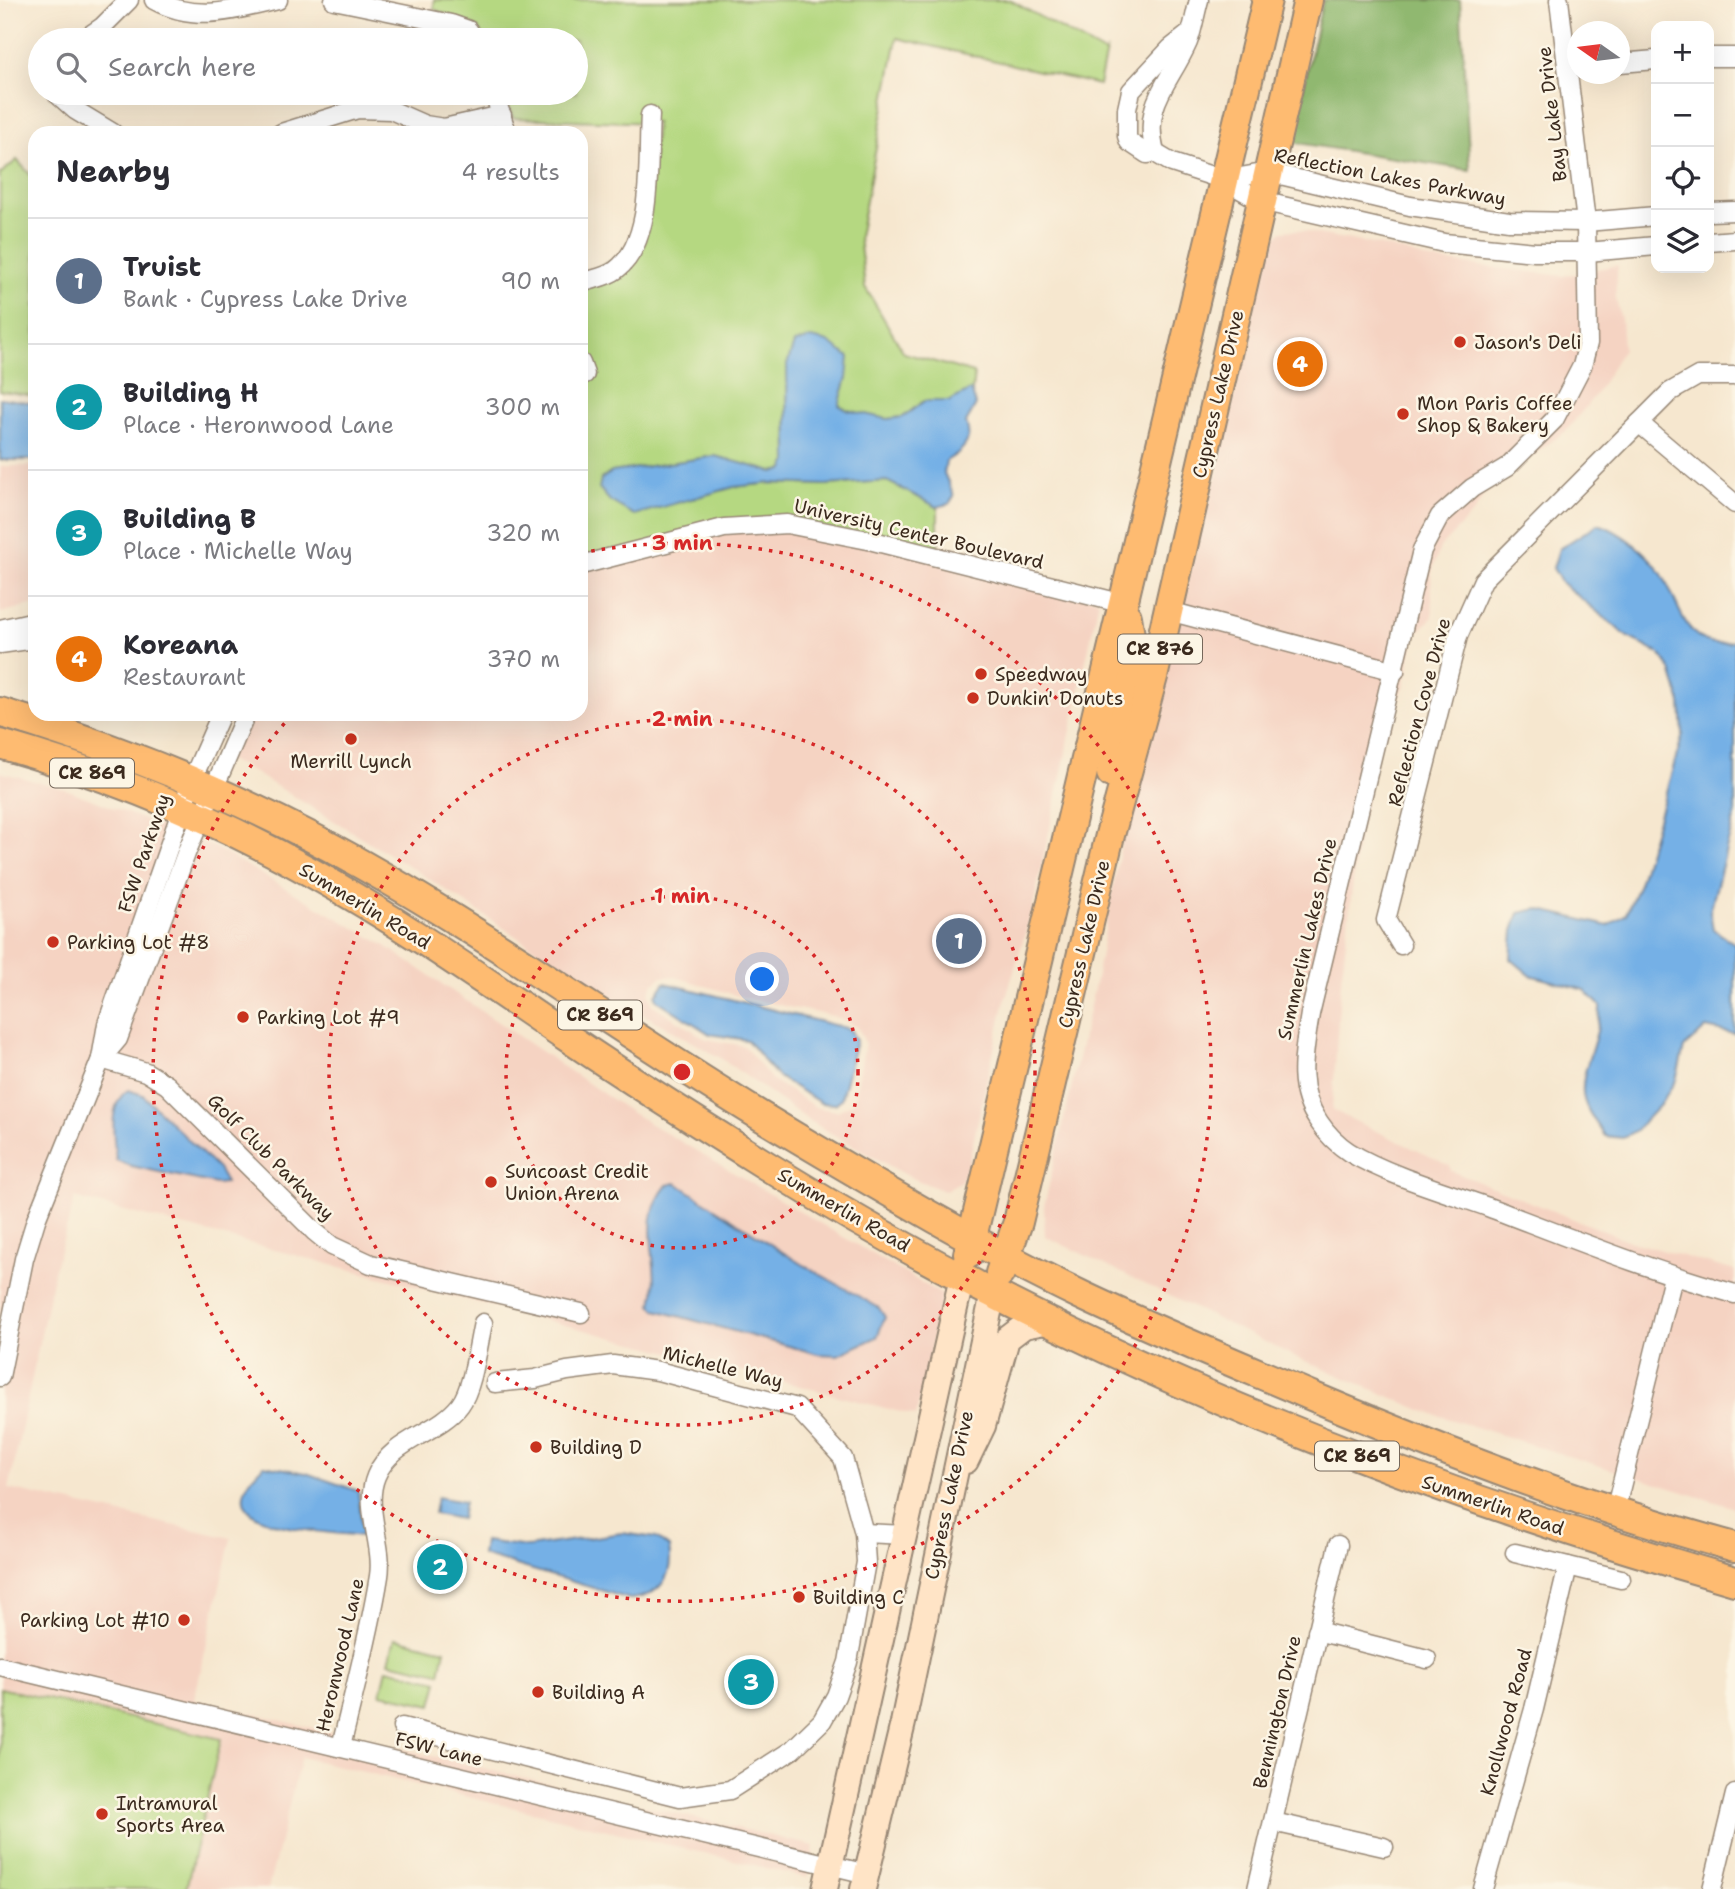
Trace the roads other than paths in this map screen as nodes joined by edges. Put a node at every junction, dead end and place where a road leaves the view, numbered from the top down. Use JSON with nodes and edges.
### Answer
{"nodes":[{"id":1,"x":129,"y":0,"type":"edge"},
{"id":2,"x":154,"y":0,"type":"edge"},
{"id":3,"x":278,"y":0,"type":"edge"},
{"id":4,"x":334,"y":0,"type":"edge"},
{"id":5,"x":1199,"y":0,"type":"edge"},
{"id":6,"x":1266,"y":0,"type":"edge"},
{"id":7,"x":1308,"y":0,"type":"edge"},
{"id":8,"x":1559,"y":0,"type":"edge"},
{"id":9,"x":101,"y":28,"type":"edge"},
{"id":10,"x":462,"y":28,"type":"edge"},
{"id":11,"x":1190,"y":33,"type":"junction"},
{"id":12,"x":1567,"y":39,"type":"edge"},
{"id":13,"x":1714,"y":57,"type":"edge"},
{"id":14,"x":1735,"y":57,"type":"edge"},
{"id":15,"x":1651,"y":60,"type":"edge"},
{"id":16,"x":1630,"y":62,"type":"edge"},
{"id":17,"x":1574,"y":84,"type":"edge"},
{"id":18,"x":69,"y":105,"type":"edge"},
{"id":19,"x":498,"y":105,"type":"edge"},
{"id":20,"x":502,"y":115,"type":"junction"},
{"id":21,"x":650,"y":115,"type":"dead end"},
{"id":22,"x":101,"y":126,"type":"edge"},
{"id":23,"x":303,"y":126,"type":"edge"},
{"id":24,"x":431,"y":126,"type":"edge"},
{"id":25,"x":453,"y":126,"type":"edge"},
{"id":26,"x":505,"y":126,"type":"edge"},
{"id":27,"x":1155,"y":153,"type":"junction"},
{"id":28,"x":1268,"y":172,"type":"junction"},
{"id":29,"x":1224,"y":180,"type":"junction"},
{"id":30,"x":1261,"y":201,"type":"junction"},
{"id":31,"x":1735,"y":211,"type":"edge"},
{"id":32,"x":1714,"y":212,"type":"edge"},
{"id":33,"x":1651,"y":216,"type":"edge"},
{"id":34,"x":1586,"y":222,"type":"junction"},
{"id":35,"x":1735,"y":240,"type":"edge"},
{"id":36,"x":1714,"y":242,"type":"edge"},
{"id":37,"x":1651,"y":246,"type":"edge"},
{"id":38,"x":1587,"y":252,"type":"junction"},
{"id":39,"x":588,"y":281,"type":"edge"},
{"id":40,"x":1735,"y":376,"type":"edge"},
{"id":41,"x":1639,"y":423,"type":"junction"},
{"id":42,"x":1735,"y":503,"type":"edge"},
{"id":43,"x":588,"y":563,"type":"edge"},
{"id":44,"x":1124,"y":604,"type":"junction"},
{"id":45,"x":1169,"y":611,"type":"junction"},
{"id":46,"x":28,"y":623,"type":"edge"},
{"id":47,"x":0,"y":629,"type":"edge"},
{"id":48,"x":28,"y":640,"type":"edge"},
{"id":49,"x":0,"y":644,"type":"edge"},
{"id":50,"x":1395,"y":671,"type":"junction"},
{"id":51,"x":0,"y":712,"type":"edge"},
{"id":52,"x":219,"y":721,"type":"edge"},
{"id":53,"x":242,"y":721,"type":"edge"},
{"id":54,"x":0,"y":744,"type":"edge"},
{"id":55,"x":203,"y":784,"type":"junction"},
{"id":56,"x":1116,"y":810,"type":"junction"},
{"id":57,"x":192,"y":812,"type":"junction"},
{"id":58,"x":1401,"y":945,"type":"dead end"},
{"id":59,"x":432,"y":946,"type":"junction"},
{"id":60,"x":603,"y":1017,"type":"junction"},
{"id":61,"x":101,"y":1059,"type":"junction"},
{"id":62,"x":971,"y":1238,"type":"junction"},
{"id":63,"x":1006,"y":1256,"type":"junction"},
{"id":64,"x":962,"y":1277,"type":"junction"},
{"id":65,"x":1673,"y":1277,"type":"junction"},
{"id":66,"x":993,"y":1293,"type":"junction"},
{"id":67,"x":1735,"y":1294,"type":"edge"},
{"id":68,"x":580,"y":1313,"type":"dead end"},
{"id":69,"x":1050,"y":1321,"type":"junction"},
{"id":70,"x":483,"y":1323,"type":"dead end"},
{"id":71,"x":0,"y":1377,"type":"edge"},
{"id":72,"x":495,"y":1382,"type":"dead end"},
{"id":73,"x":949,"y":1496,"type":"junction"},
{"id":74,"x":1615,"y":1511,"type":"junction"},
{"id":75,"x":864,"y":1533,"type":"junction"},
{"id":76,"x":906,"y":1535,"type":"junction"},
{"id":77,"x":1338,"y":1545,"type":"dead end"},
{"id":78,"x":1735,"y":1547,"type":"edge"},
{"id":79,"x":1515,"y":1553,"type":"dead end"},
{"id":80,"x":1568,"y":1566,"type":"junction"},
{"id":81,"x":1621,"y":1579,"type":"dead end"},
{"id":82,"x":1735,"y":1581,"type":"edge"},
{"id":83,"x":1317,"y":1631,"type":"junction"},
{"id":84,"x":1427,"y":1659,"type":"dead end"},
{"id":85,"x":0,"y":1666,"type":"edge"},
{"id":86,"x":402,"y":1727,"type":"dead end"},
{"id":87,"x":341,"y":1747,"type":"junction"},
{"id":88,"x":548,"y":1765,"type":"junction"},
{"id":89,"x":1735,"y":1794,"type":"edge"},
{"id":90,"x":540,"y":1795,"type":"junction"},
{"id":91,"x":1273,"y":1822,"type":"junction"},
{"id":92,"x":1384,"y":1847,"type":"dead end"},
{"id":93,"x":828,"y":1877,"type":"edge"},
{"id":94,"x":865,"y":1882,"type":"edge"},
{"id":95,"x":1257,"y":1889,"type":"edge"},
{"id":96,"x":1483,"y":1889,"type":"edge"},
{"id":97,"x":1712,"y":1889,"type":"edge"}],
"edges":[{"from":1,"to":9,"type":"street"},
{"from":2,"to":3,"type":"street"},
{"from":4,"to":10,"type":"street"},
{"from":5,"to":11,"type":"street"},
{"from":6,"to":29,"type":"main road","name":"Cypress Lake Drive","number":"CR 876"},
{"from":7,"to":28,"type":"main road","name":"Cypress Lake Drive","number":"CR 876"},
{"from":8,"to":12,"type":"street","name":"Bay Lake Drive"},
{"from":11,"to":27,"type":"street"},
{"from":11,"to":27,"type":"street"},
{"from":13,"to":14,"type":"street"},
{"from":15,"to":16,"type":"street"},
{"from":17,"to":34,"type":"street","name":"Bay Lake Drive"},
{"from":18,"to":22,"type":"street"},
{"from":19,"to":20,"type":"street"},
{"from":20,"to":25,"type":"street"},
{"from":20,"to":26,"type":"street"},
{"from":21,"to":39,"type":"street"},
{"from":23,"to":24,"type":"street"},
{"from":27,"to":29,"type":"street"},
{"from":28,"to":29,"type":"street","name":"Reflection Lakes Parkway"},
{"from":28,"to":30,"type":"main road","name":"Cypress Lake Drive","number":"CR 876"},
{"from":28,"to":34,"type":"street","name":"Reflection Lakes Parkway"},
{"from":29,"to":30,"type":"street"},
{"from":29,"to":44,"type":"main road","name":"Cypress Lake Drive","number":"CR 876"},
{"from":30,"to":38,"type":"street"},
{"from":30,"to":45,"type":"main road","name":"Cypress Lake Drive","number":"CR 876"},
{"from":31,"to":32,"type":"street"},
{"from":33,"to":34,"type":"street","name":"Reflection Lakes Parkway"},
{"from":34,"to":38,"type":"street","name":"Summerlin Lakes Drive"},
{"from":35,"to":36,"type":"street"},
{"from":37,"to":38,"type":"street"},
{"from":38,"to":50,"type":"street","name":"Summerlin Lakes Drive"},
{"from":40,"to":41,"type":"street","name":"Reflection Cove Drive"},
{"from":41,"to":42,"type":"street"},
{"from":41,"to":58,"type":"street","name":"Reflection Cove Drive"},
{"from":43,"to":44,"type":"street","name":"University Center Boulevard"},
{"from":44,"to":56,"type":"main road"},
{"from":44,"to":62,"type":"main road","name":"Cypress Lake Drive","number":"CR 876"},
{"from":45,"to":50,"type":"street"},
{"from":45,"to":56,"type":"main road","name":"Cypress Lake Drive","number":"CR 876"},
{"from":46,"to":47,"type":"street"},
{"from":48,"to":49,"type":"street"},
{"from":50,"to":65,"type":"street","name":"Summerlin Lakes Drive"},
{"from":51,"to":55,"type":"main road","name":"Summerlin Road","number":"CR 869"},
{"from":52,"to":55,"type":"street"},
{"from":53,"to":55,"type":"street"},
{"from":54,"to":57,"type":"main road","name":"Summerlin Road","number":"CR 869"},
{"from":55,"to":57,"type":"street","name":"FSW Parkway"},
{"from":55,"to":60,"type":"main road","name":"Summerlin Road","number":"CR 869"},
{"from":56,"to":63,"type":"main road","name":"Cypress Lake Drive","number":"CR 876"},
{"from":57,"to":59,"type":"main road","name":"Summerlin Road","number":"CR 869"},
{"from":57,"to":61,"type":"street","name":"FSW Parkway"},
{"from":59,"to":60,"type":"main road"},
{"from":59,"to":64,"type":"main road","name":"Summerlin Road","number":"CR 869"},
{"from":60,"to":62,"type":"main road","name":"Summerlin Road","number":"CR 869"},
{"from":61,"to":68,"type":"street","name":"Golf Club Parkway"},
{"from":61,"to":71,"type":"street","name":"FSW Parkway"},
{"from":62,"to":63,"type":"main road","name":"Summerlin Road","number":"CR 869"},
{"from":62,"to":64,"type":"main road","name":"Cypress Lake Drive","number":"CR 876"},
{"from":63,"to":66,"type":"main road","name":"Cypress Lake Drive","number":"CR 876"},
{"from":63,"to":74,"type":"main road","name":"Summerlin Road","number":"CR 869"},
{"from":64,"to":66,"type":"main road","name":"Summerlin Road","number":"CR 869"},
{"from":64,"to":76,"type":"main road","name":"Cypress Lake Drive","number":"CR 876"},
{"from":65,"to":67,"type":"street","name":"Summerlin Lakes Drive"},
{"from":65,"to":74,"type":"street"},
{"from":66,"to":69,"type":"main road","name":"Summerlin Road","number":"CR 869"},
{"from":66,"to":73,"type":"main road","name":"Cypress Lake Drive","number":"CR 876"},
{"from":69,"to":73,"type":"main road"},
{"from":69,"to":82,"type":"main road","name":"Summerlin Road","number":"CR 869"},
{"from":70,"to":87,"type":"street","name":"Heronwood Lane"},
{"from":72,"to":75,"type":"street","name":"Michelle Way"},
{"from":73,"to":94,"type":"main road","name":"Cypress Lake Drive","number":"CR 876"},
{"from":74,"to":78,"type":"main road","name":"Summerlin Road","number":"CR 869"},
{"from":75,"to":76,"type":"street"},
{"from":75,"to":88,"type":"street","name":"Michelle Way"},
{"from":76,"to":93,"type":"main road","name":"Cypress Lake Drive","number":"CR 876"},
{"from":77,"to":83,"type":"street","name":"Bennington Drive"},
{"from":79,"to":80,"type":"street"},
{"from":80,"to":81,"type":"street"},
{"from":80,"to":96,"type":"street","name":"Knollwood Road"},
{"from":83,"to":84,"type":"street"},
{"from":83,"to":91,"type":"street","name":"Bennington Drive"},
{"from":85,"to":87,"type":"street","name":"FSW Lane"},
{"from":86,"to":88,"type":"street","name":"Michelle Way"},
{"from":87,"to":90,"type":"street","name":"FSW Lane"},
{"from":88,"to":90,"type":"street"},
{"from":89,"to":97,"type":"street"},
{"from":90,"to":93,"type":"street","name":"FSW Lane"},
{"from":91,"to":92,"type":"street"},
{"from":91,"to":95,"type":"street","name":"Bennington Drive"},
{"from":93,"to":94,"type":"street","name":"FSW Lane"}]}
